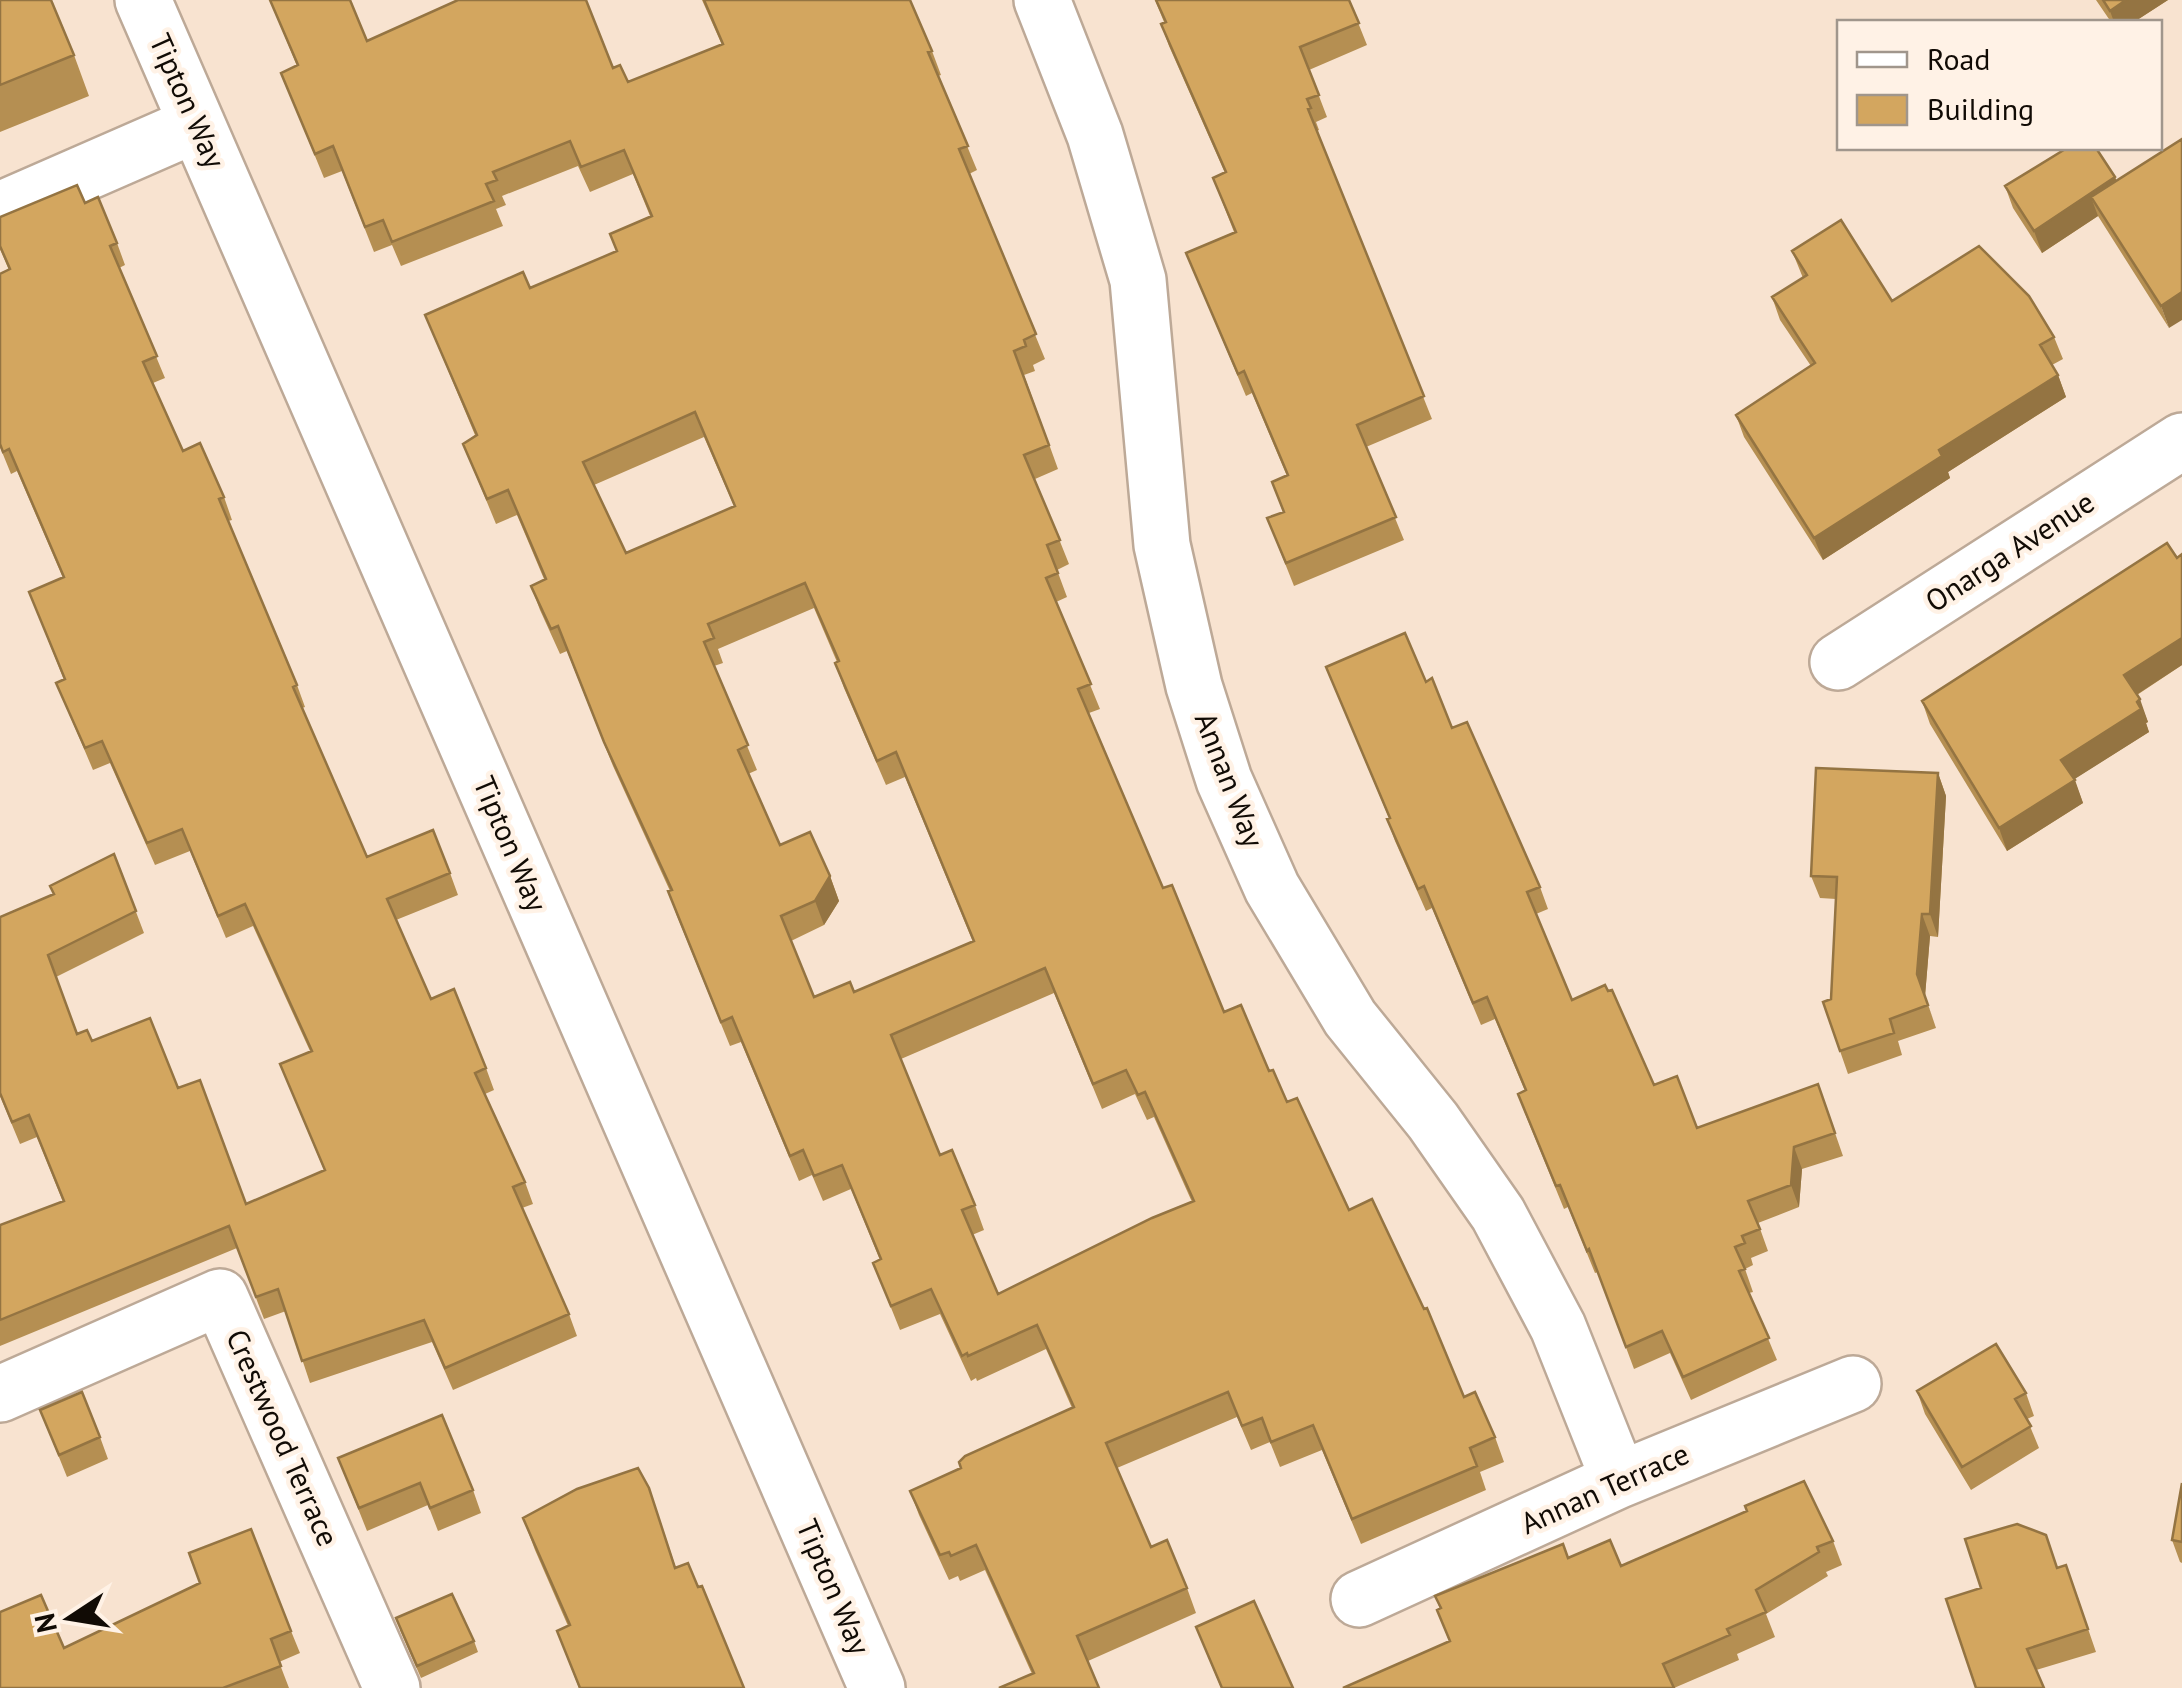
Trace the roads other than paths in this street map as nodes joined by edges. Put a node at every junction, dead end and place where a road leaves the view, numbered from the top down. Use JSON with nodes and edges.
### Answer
{"nodes":[{"id":1,"x":143,"y":0,"type":"edge"},
{"id":2,"x":1042,"y":0,"type":"edge"},
{"id":3,"x":197,"y":124,"type":"junction"},
{"id":4,"x":0,"y":210,"type":"edge"},
{"id":5,"x":2182,"y":442,"type":"edge"},
{"id":6,"x":1838,"y":662,"type":"dead end"},
{"id":7,"x":1852,"y":1384,"type":"dead end"},
{"id":8,"x":0,"y":1394,"type":"edge"},
{"id":9,"x":1619,"y":1480,"type":"junction"},
{"id":10,"x":1359,"y":1599,"type":"dead end"},
{"id":11,"x":392,"y":1688,"type":"edge"},
{"id":12,"x":877,"y":1688,"type":"edge"}],
"edges":[{"from":1,"to":3,"type":"street","name":"Tipton Way"},
{"from":2,"to":9,"type":"street","name":"Annan Way"},
{"from":3,"to":4,"type":"street"},
{"from":3,"to":12,"type":"street","name":"Tipton Way"},
{"from":5,"to":6,"type":"street","name":"Onarga Avenue"},
{"from":7,"to":9,"type":"street","name":"Annan Terrace"},
{"from":8,"to":11,"type":"street","name":"Crestwood Terrace"},
{"from":9,"to":10,"type":"street","name":"Annan Terrace"}]}
